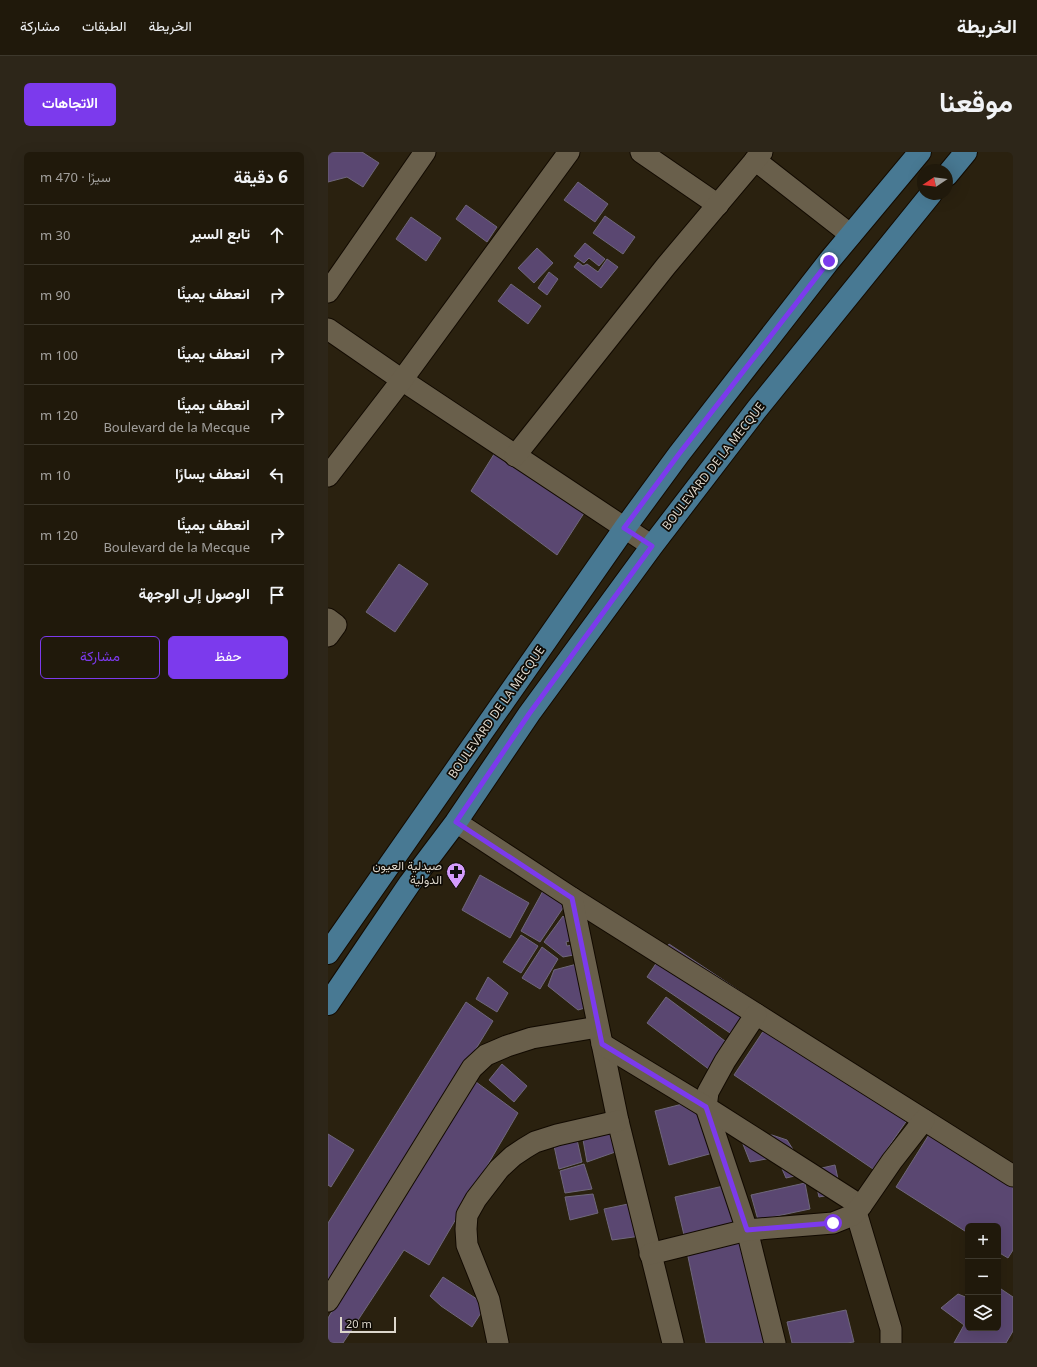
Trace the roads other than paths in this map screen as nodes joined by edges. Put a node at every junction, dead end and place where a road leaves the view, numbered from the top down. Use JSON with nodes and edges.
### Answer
{"nodes":[{"id":1,"x":425,"y":152,"type":"edge"},
{"id":2,"x":569,"y":152,"type":"edge"},
{"id":3,"x":641,"y":152,"type":"edge"},
{"id":4,"x":920,"y":152,"type":"edge"},
{"id":5,"x":966,"y":152,"type":"edge"},
{"id":6,"x":758,"y":156,"type":"edge"},
{"id":7,"x":953,"y":168,"type":"edge"},
{"id":8,"x":926,"y":200,"type":"edge"},
{"id":9,"x":718,"y":205,"type":"junction"},
{"id":10,"x":851,"y":235,"type":"junction"},
{"id":11,"x":328,"y":292,"type":"edge"},
{"id":12,"x":328,"y":329,"type":"edge"},
{"id":13,"x":402,"y":380,"type":"junction"},
{"id":14,"x":515,"y":456,"type":"junction"},
{"id":15,"x":328,"y":476,"type":"edge"},
{"id":16,"x":624,"y":528,"type":"junction"},
{"id":17,"x":652,"y":546,"type":"junction"},
{"id":18,"x":328,"y":619,"type":"edge"},
{"id":19,"x":328,"y":636,"type":"edge"},
{"id":20,"x":456,"y":822,"type":"junction"},
{"id":21,"x":572,"y":898,"type":"junction"},
{"id":22,"x":328,"y":953,"type":"edge"},
{"id":23,"x":328,"y":1004,"type":"edge"},
{"id":24,"x":756,"y":1014,"type":"junction"},
{"id":25,"x":600,"y":1036,"type":"junction"},
{"id":26,"x":706,"y":1107,"type":"junction"},
{"id":27,"x":924,"y":1120,"type":"junction"},
{"id":28,"x":618,"y":1121,"type":"junction"},
{"id":29,"x":1013,"y":1176,"type":"edge"},
{"id":30,"x":858,"y":1209,"type":"junction"},
{"id":31,"x":747,"y":1230,"type":"junction"},
{"id":32,"x":650,"y":1254,"type":"junction"},
{"id":33,"x":328,"y":1301,"type":"edge"},
{"id":34,"x":498,"y":1343,"type":"edge"},
{"id":35,"x":673,"y":1343,"type":"edge"},
{"id":36,"x":775,"y":1343,"type":"edge"},
{"id":37,"x":891,"y":1343,"type":"edge"}],
"edges":[{"from":1,"to":11,"type":"street"},
{"from":2,"to":13,"type":"street"},
{"from":3,"to":9,"type":"street"},
{"from":4,"to":10,"type":"main road","name":"BOULEVARD DE LA MECQUE"},
{"from":5,"to":7,"type":"main road"},
{"from":6,"to":9,"type":"street"},
{"from":6,"to":10,"type":"street"},
{"from":8,"to":17,"type":"main road","name":"BOULEVARD DE LA MECQUE"},
{"from":9,"to":14,"type":"street"},
{"from":10,"to":16,"type":"main road","name":"BOULEVARD DE LA MECQUE"},
{"from":12,"to":13,"type":"street"},
{"from":13,"to":14,"type":"street"},
{"from":13,"to":15,"type":"street"},
{"from":14,"to":16,"type":"street"},
{"from":16,"to":17,"type":"street"},
{"from":16,"to":22,"type":"main road","name":"BOULEVARD DE LA MECQUE"},
{"from":17,"to":20,"type":"main road","name":"BOULEVARD DE LA MECQUE"},
{"from":18,"to":19,"type":"street"},
{"from":20,"to":21,"type":"street"},
{"from":20,"to":23,"type":"main road","name":"BOULEVARD DE LA MECQUE"},
{"from":21,"to":24,"type":"street"},
{"from":21,"to":25,"type":"street"},
{"from":24,"to":26,"type":"street"},
{"from":24,"to":27,"type":"street"},
{"from":25,"to":26,"type":"street"},
{"from":25,"to":28,"type":"street"},
{"from":25,"to":33,"type":"street"},
{"from":26,"to":30,"type":"street"},
{"from":26,"to":31,"type":"street"},
{"from":27,"to":29,"type":"street"},
{"from":27,"to":30,"type":"street"},
{"from":28,"to":32,"type":"street"},
{"from":28,"to":34,"type":"street"},
{"from":30,"to":31,"type":"street"},
{"from":30,"to":37,"type":"street"},
{"from":31,"to":32,"type":"street"},
{"from":31,"to":36,"type":"street"},
{"from":32,"to":35,"type":"street"}]}
